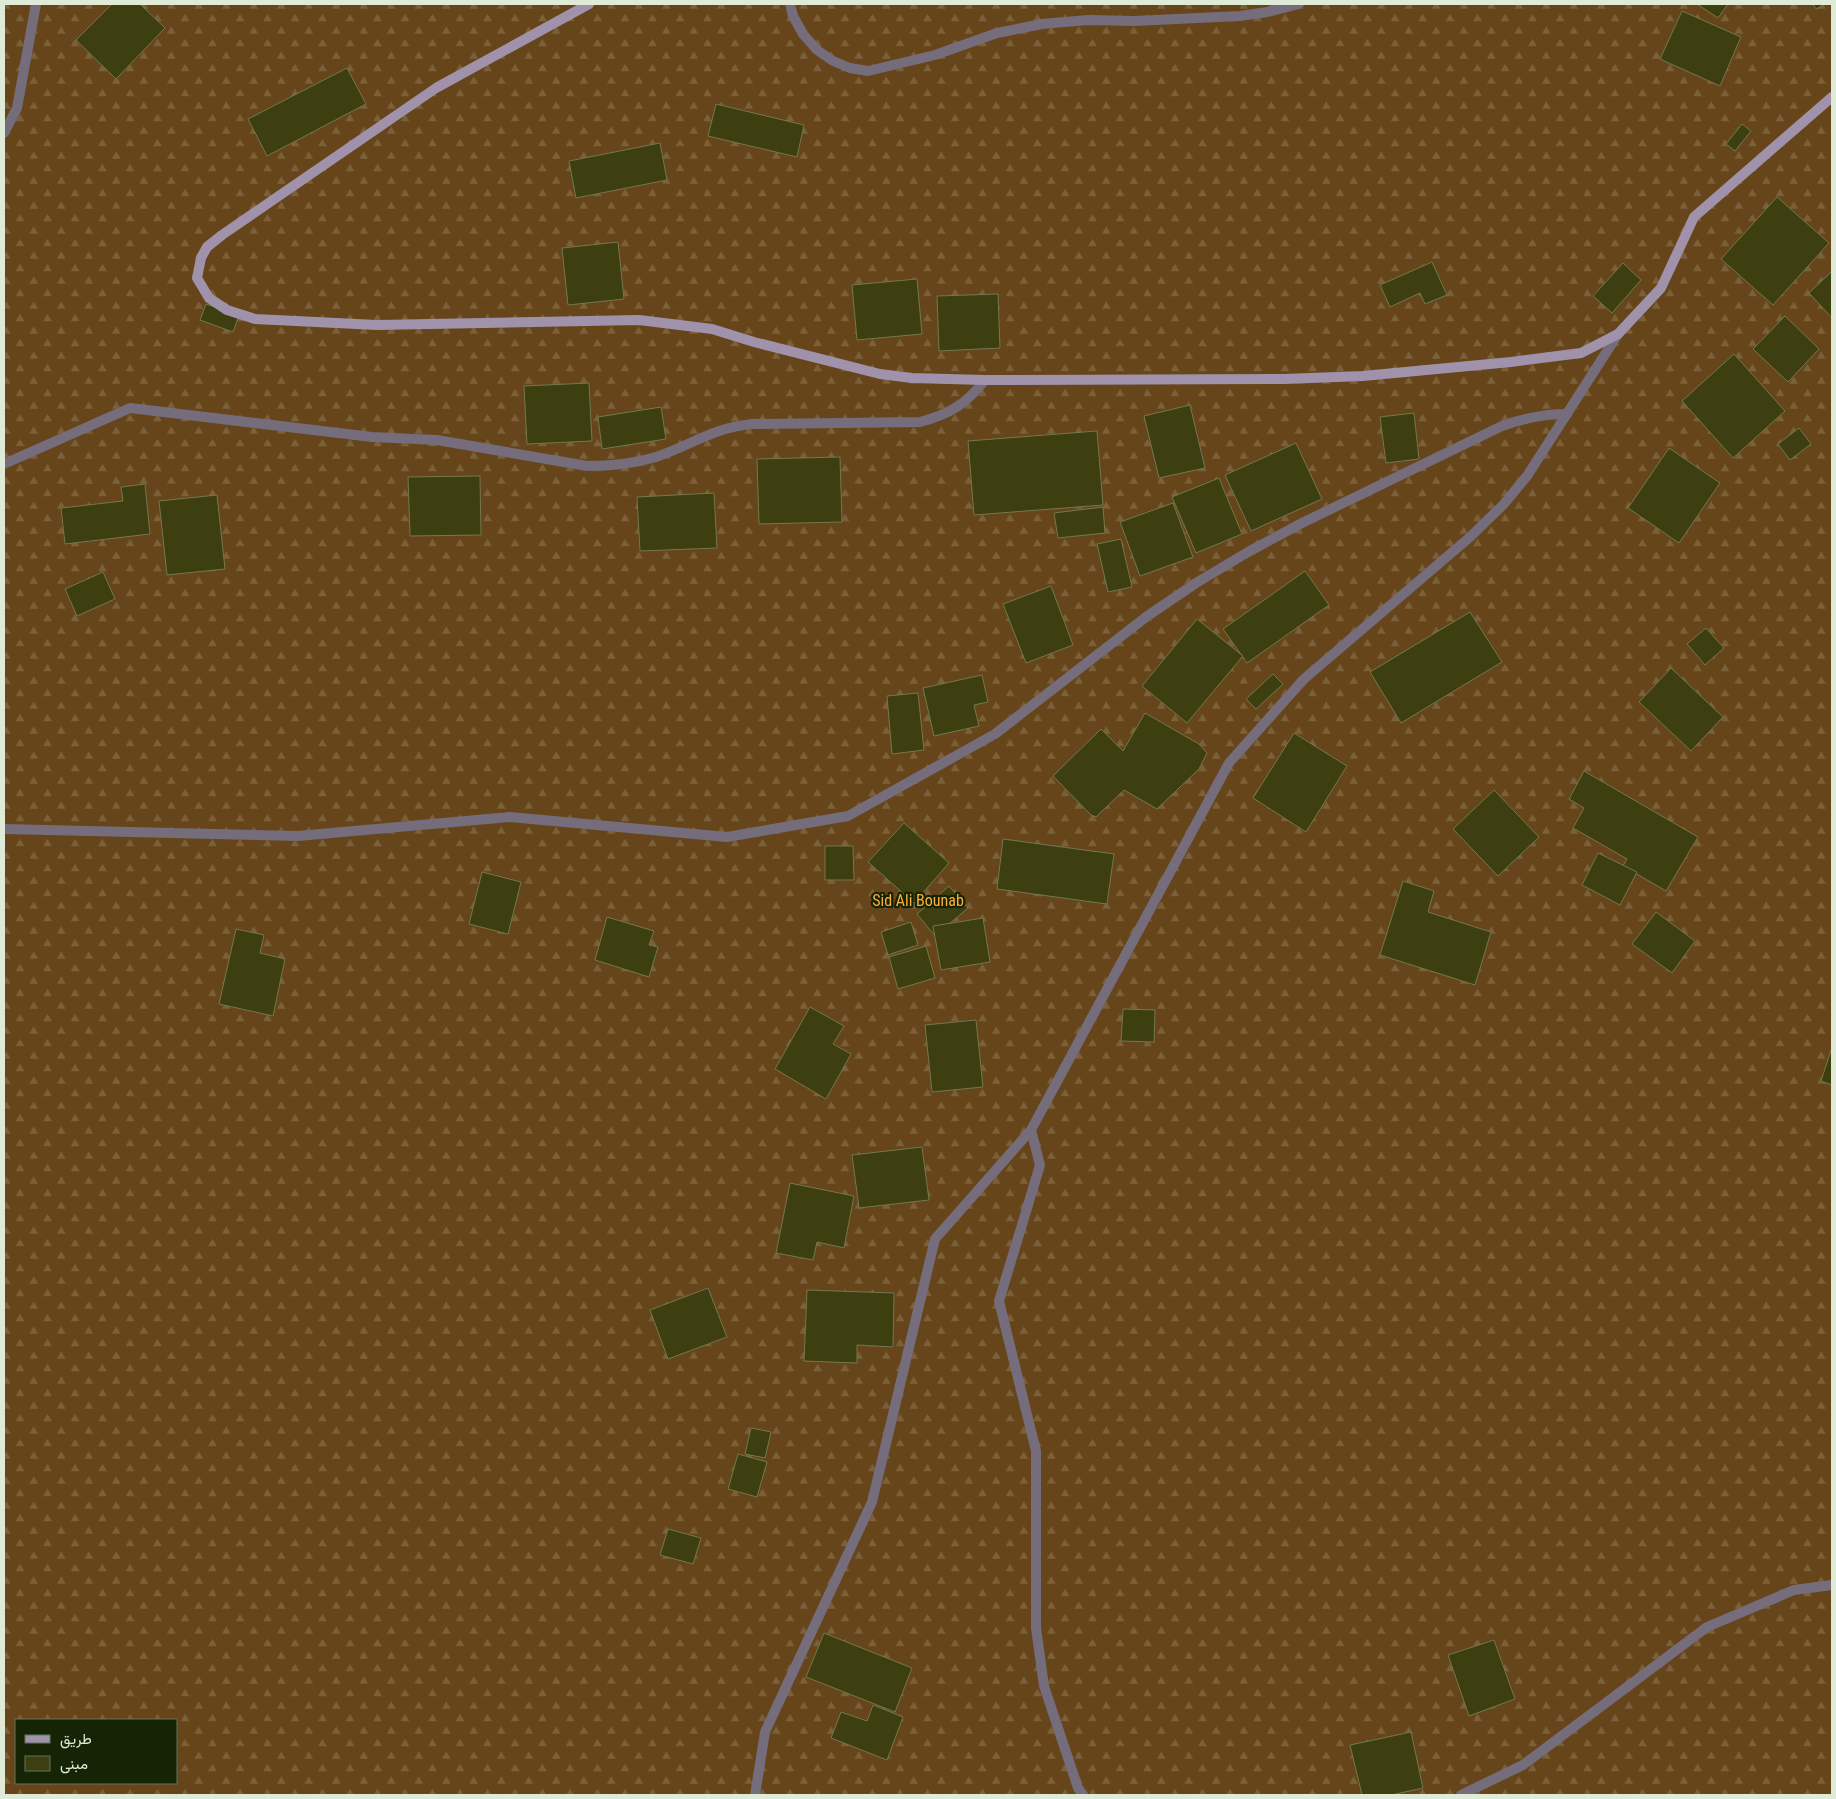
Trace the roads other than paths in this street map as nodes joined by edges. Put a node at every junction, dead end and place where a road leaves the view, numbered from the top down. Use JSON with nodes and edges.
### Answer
{"nodes":[{"id":1,"x":36,"y":4,"type":"edge"},
{"id":2,"x":588,"y":4,"type":"edge"},
{"id":3,"x":790,"y":4,"type":"edge"},
{"id":4,"x":1299,"y":4,"type":"edge"},
{"id":5,"x":1832,"y":97,"type":"edge"},
{"id":6,"x":4,"y":133,"type":"edge"},
{"id":7,"x":1618,"y":334,"type":"junction"},
{"id":8,"x":985,"y":380,"type":"junction"},
{"id":9,"x":1568,"y":414,"type":"junction"},
{"id":10,"x":4,"y":464,"type":"edge"},
{"id":11,"x":4,"y":829,"type":"edge"},
{"id":12,"x":1031,"y":1130,"type":"junction"},
{"id":13,"x":1832,"y":1585,"type":"edge"},
{"id":14,"x":755,"y":1795,"type":"edge"},
{"id":15,"x":1083,"y":1795,"type":"edge"},
{"id":16,"x":1461,"y":1795,"type":"edge"}],
"edges":[{"from":1,"to":6,"type":"street"},
{"from":2,"to":8,"type":"main road"},
{"from":3,"to":4,"type":"street"},
{"from":5,"to":7,"type":"main road"},
{"from":7,"to":8,"type":"main road"},
{"from":7,"to":9,"type":"street"},
{"from":8,"to":10,"type":"street"},
{"from":9,"to":11,"type":"street"},
{"from":9,"to":12,"type":"street"},
{"from":12,"to":14,"type":"street"},
{"from":12,"to":15,"type":"street"},
{"from":13,"to":16,"type":"street"}]}
